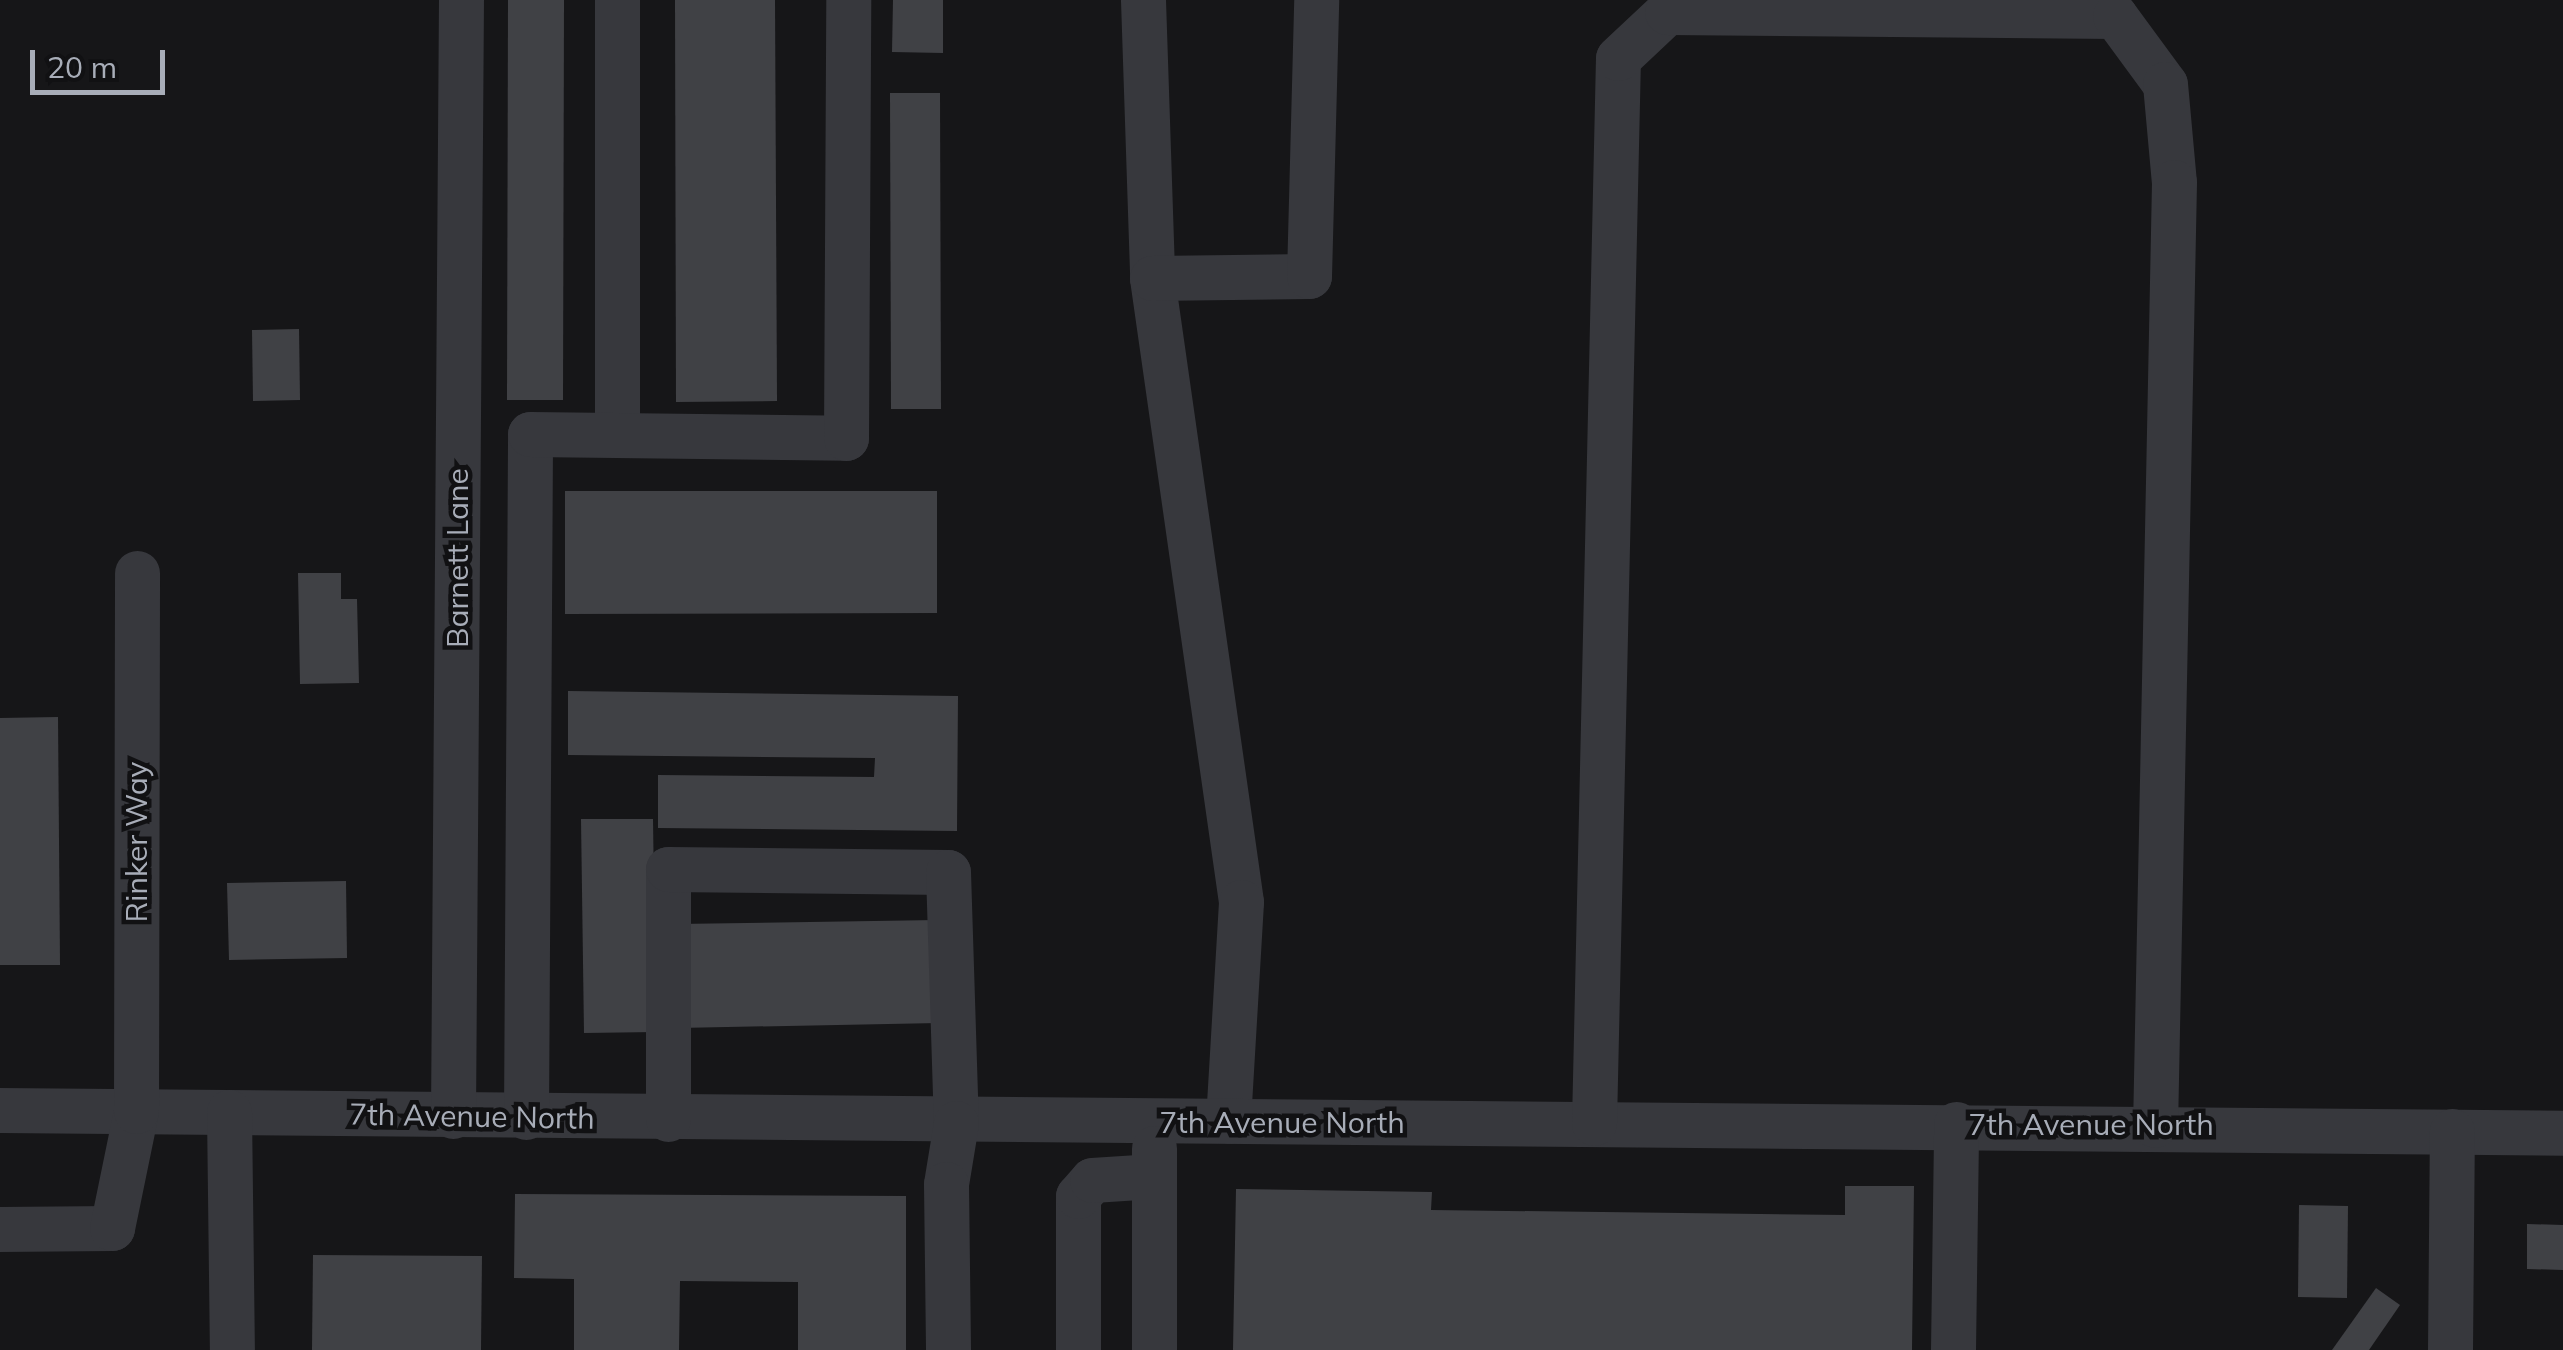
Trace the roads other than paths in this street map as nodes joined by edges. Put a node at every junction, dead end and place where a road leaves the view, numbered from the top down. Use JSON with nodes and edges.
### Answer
{"nodes":[{"id":1,"x":461,"y":0,"type":"edge"},
{"id":2,"x":617,"y":0,"type":"edge"},
{"id":3,"x":848,"y":0,"type":"edge"},
{"id":4,"x":1143,"y":0,"type":"edge"},
{"id":5,"x":1316,"y":0,"type":"edge"},
{"id":6,"x":1152,"y":278,"type":"junction"},
{"id":7,"x":616,"y":435,"type":"junction"},
{"id":8,"x":137,"y":573,"type":"dead end"},
{"id":9,"x":0,"y":1110,"type":"edge"},
{"id":10,"x":136,"y":1111,"type":"junction"},
{"id":11,"x":229,"y":1112,"type":"junction"},
{"id":12,"x":453,"y":1116,"type":"junction"},
{"id":13,"x":526,"y":1117,"type":"junction"},
{"id":14,"x":668,"y":1119,"type":"junction"},
{"id":15,"x":1155,"y":1121,"type":"junction"},
{"id":16,"x":1228,"y":1121,"type":"junction"},
{"id":17,"x":956,"y":1122,"type":"junction"},
{"id":18,"x":1594,"y":1122,"type":"junction"},
{"id":19,"x":1956,"y":1124,"type":"junction"},
{"id":20,"x":2155,"y":1125,"type":"junction"},
{"id":21,"x":2452,"y":1131,"type":"junction"},
{"id":22,"x":2563,"y":1133,"type":"edge"},
{"id":23,"x":1154,"y":1176,"type":"junction"},
{"id":24,"x":0,"y":1229,"type":"edge"},
{"id":25,"x":232,"y":1350,"type":"edge"},
{"id":26,"x":948,"y":1350,"type":"edge"},
{"id":27,"x":1078,"y":1350,"type":"edge"},
{"id":28,"x":1154,"y":1350,"type":"edge"},
{"id":29,"x":1954,"y":1350,"type":"edge"},
{"id":30,"x":2450,"y":1350,"type":"edge"}],
"edges":[{"from":1,"to":12,"type":"street","name":"Barnett Lane"},
{"from":2,"to":7,"type":"street"},
{"from":3,"to":7,"type":"street"},
{"from":4,"to":6,"type":"street"},
{"from":5,"to":6,"type":"street"},
{"from":6,"to":16,"type":"street"},
{"from":7,"to":13,"type":"street"},
{"from":8,"to":10,"type":"street","name":"Rinker Way"},
{"from":9,"to":10,"type":"street","name":"7th Avenue North"},
{"from":10,"to":11,"type":"street","name":"7th Avenue North"},
{"from":10,"to":24,"type":"street","name":"Rinker Way"},
{"from":11,"to":12,"type":"street","name":"7th Avenue North"},
{"from":11,"to":25,"type":"street"},
{"from":12,"to":13,"type":"street","name":"7th Avenue North"},
{"from":13,"to":14,"type":"street","name":"7th Avenue North"},
{"from":14,"to":17,"type":"street","name":"7th Avenue North"},
{"from":14,"to":17,"type":"street"},
{"from":15,"to":16,"type":"street","name":"7th Avenue North"},
{"from":15,"to":17,"type":"street","name":"7th Avenue North"},
{"from":15,"to":23,"type":"street"},
{"from":16,"to":18,"type":"street","name":"7th Avenue North"},
{"from":17,"to":26,"type":"street"},
{"from":18,"to":19,"type":"street","name":"7th Avenue North"},
{"from":18,"to":20,"type":"street"},
{"from":19,"to":20,"type":"street","name":"7th Avenue North"},
{"from":19,"to":29,"type":"street"},
{"from":20,"to":21,"type":"street","name":"7th Avenue North"},
{"from":21,"to":22,"type":"street","name":"7th Avenue North"},
{"from":21,"to":30,"type":"street"},
{"from":23,"to":27,"type":"street"},
{"from":23,"to":28,"type":"street"}]}
